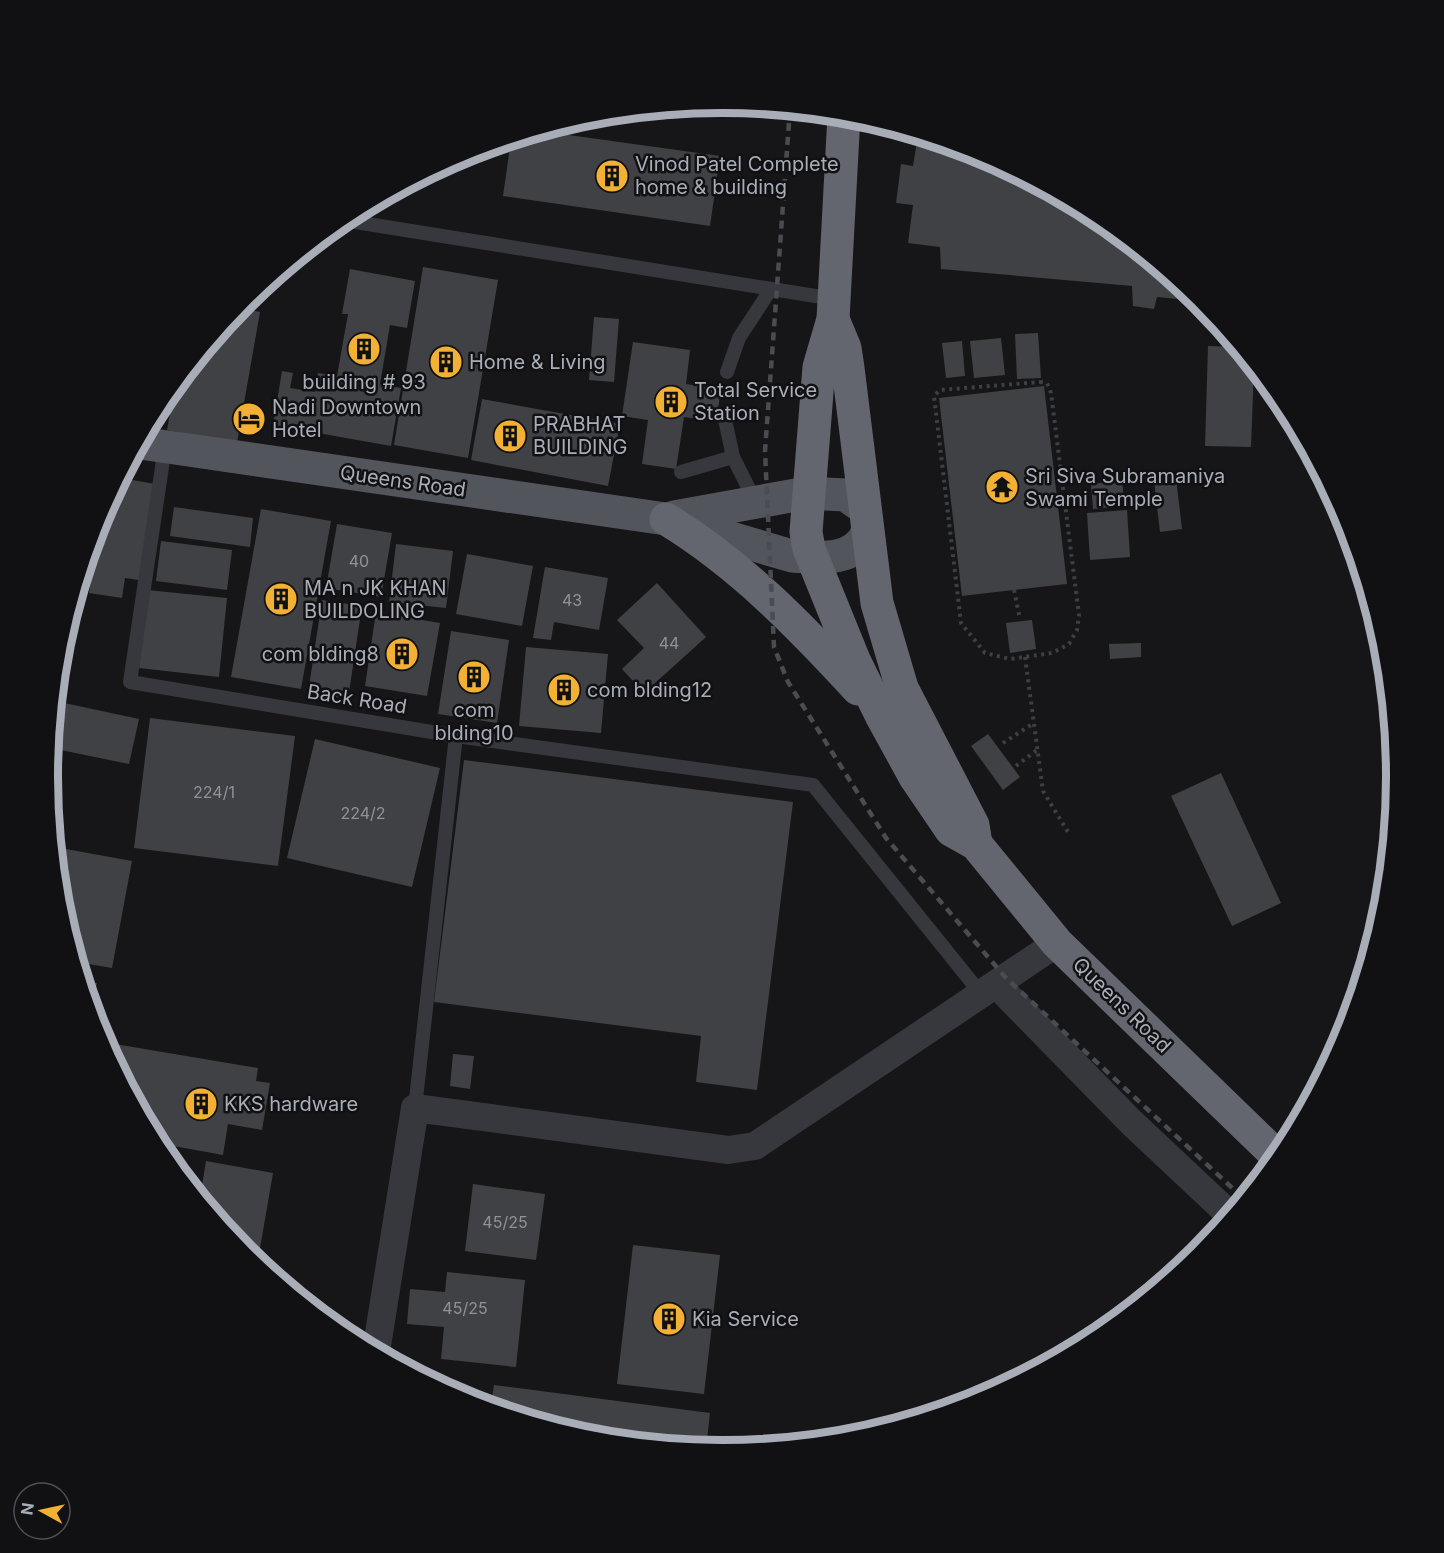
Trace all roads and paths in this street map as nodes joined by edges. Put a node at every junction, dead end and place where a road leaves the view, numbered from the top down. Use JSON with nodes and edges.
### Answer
{"nodes":[{"id":1,"x":843,"y":125,"type":"edge"},
{"id":2,"x":357,"y":222,"type":"edge"},
{"id":3,"x":771,"y":289,"type":"junction"},
{"id":4,"x":833,"y":309,"type":"junction"},
{"id":5,"x":727,"y":372,"type":"dead end"},
{"id":6,"x":724,"y":415,"type":"dead end"},
{"id":7,"x":152,"y":445,"type":"edge"},
{"id":8,"x":734,"y":457,"type":"junction"},
{"id":9,"x":681,"y":472,"type":"dead end"},
{"id":10,"x":807,"y":493,"type":"junction"},
{"id":11,"x":756,"y":503,"type":"junction"},
{"id":12,"x":666,"y":519,"type":"junction"},
{"id":13,"x":865,"y":521,"type":"junction"},
{"id":14,"x":813,"y":557,"type":"junction"},
{"id":15,"x":1014,"y":590,"type":"dead end"},
{"id":16,"x":1020,"y":619,"type":"dead end"},
{"id":17,"x":1024,"y":657,"type":"junction"},
{"id":18,"x":881,"y":715,"type":"junction"},
{"id":19,"x":1034,"y":723,"type":"junction"},
{"id":20,"x":456,"y":736,"type":"junction"},
{"id":21,"x":1003,"y":742,"type":"dead end"},
{"id":22,"x":1037,"y":749,"type":"junction"},
{"id":23,"x":1016,"y":766,"type":"dead end"},
{"id":24,"x":1068,"y":832,"type":"dead end"},
{"id":25,"x":976,"y":844,"type":"junction"},
{"id":26,"x":1057,"y":943,"type":"junction"},
{"id":27,"x":990,"y":990,"type":"junction"},
{"id":28,"x":415,"y":1108,"type":"junction"},
{"id":29,"x":1270,"y":1150,"type":"edge"},
{"id":30,"x":1224,"y":1210,"type":"edge"},
{"id":31,"x":377,"y":1343,"type":"edge"}],
"edges":[{"from":1,"to":4,"type":"highway"},
{"from":2,"to":3,"type":"lane"},
{"from":3,"to":4,"type":"lane"},
{"from":3,"to":5,"type":"lane"},
{"from":4,"to":10,"type":"highway"},
{"from":4,"to":13,"type":"highway"},
{"from":6,"to":8,"type":"lane"},
{"from":7,"to":12,"type":"main road","name":"Queens Road"},
{"from":7,"to":20,"type":"lane","name":"Back Road"},
{"from":8,"to":9,"type":"lane"},
{"from":8,"to":11,"type":"lane"},
{"from":10,"to":11,"type":"main road","name":"Queens Road"},
{"from":10,"to":13,"type":"main road","name":"Queens Road"},
{"from":10,"to":14,"type":"highway","name":"Queens Road"},
{"from":11,"to":12,"type":"main road","name":"Queens Road"},
{"from":12,"to":14,"type":"main road","name":"Queens Road"},
{"from":12,"to":18,"type":"highway"},
{"from":13,"to":14,"type":"main road","name":"Queens Road"},
{"from":13,"to":25,"type":"highway","name":"Queens Road"},
{"from":14,"to":18,"type":"highway","name":"Queens Road"},
{"from":15,"to":16,"type":"path"},
{"from":17,"to":17,"type":"path"},
{"from":17,"to":19,"type":"path"},
{"from":18,"to":25,"type":"highway","name":"Queens Road"},
{"from":19,"to":21,"type":"path"},
{"from":19,"to":22,"type":"path"},
{"from":20,"to":27,"type":"lane","name":"Back Road"},
{"from":20,"to":28,"type":"lane"},
{"from":22,"to":23,"type":"path"},
{"from":22,"to":24,"type":"path"},
{"from":25,"to":26,"type":"highway","name":"Queens Road"},
{"from":26,"to":27,"type":"street"},
{"from":26,"to":29,"type":"highway","name":"Queens Road"},
{"from":27,"to":28,"type":"street"},
{"from":27,"to":30,"type":"street"},
{"from":28,"to":31,"type":"street"}]}
